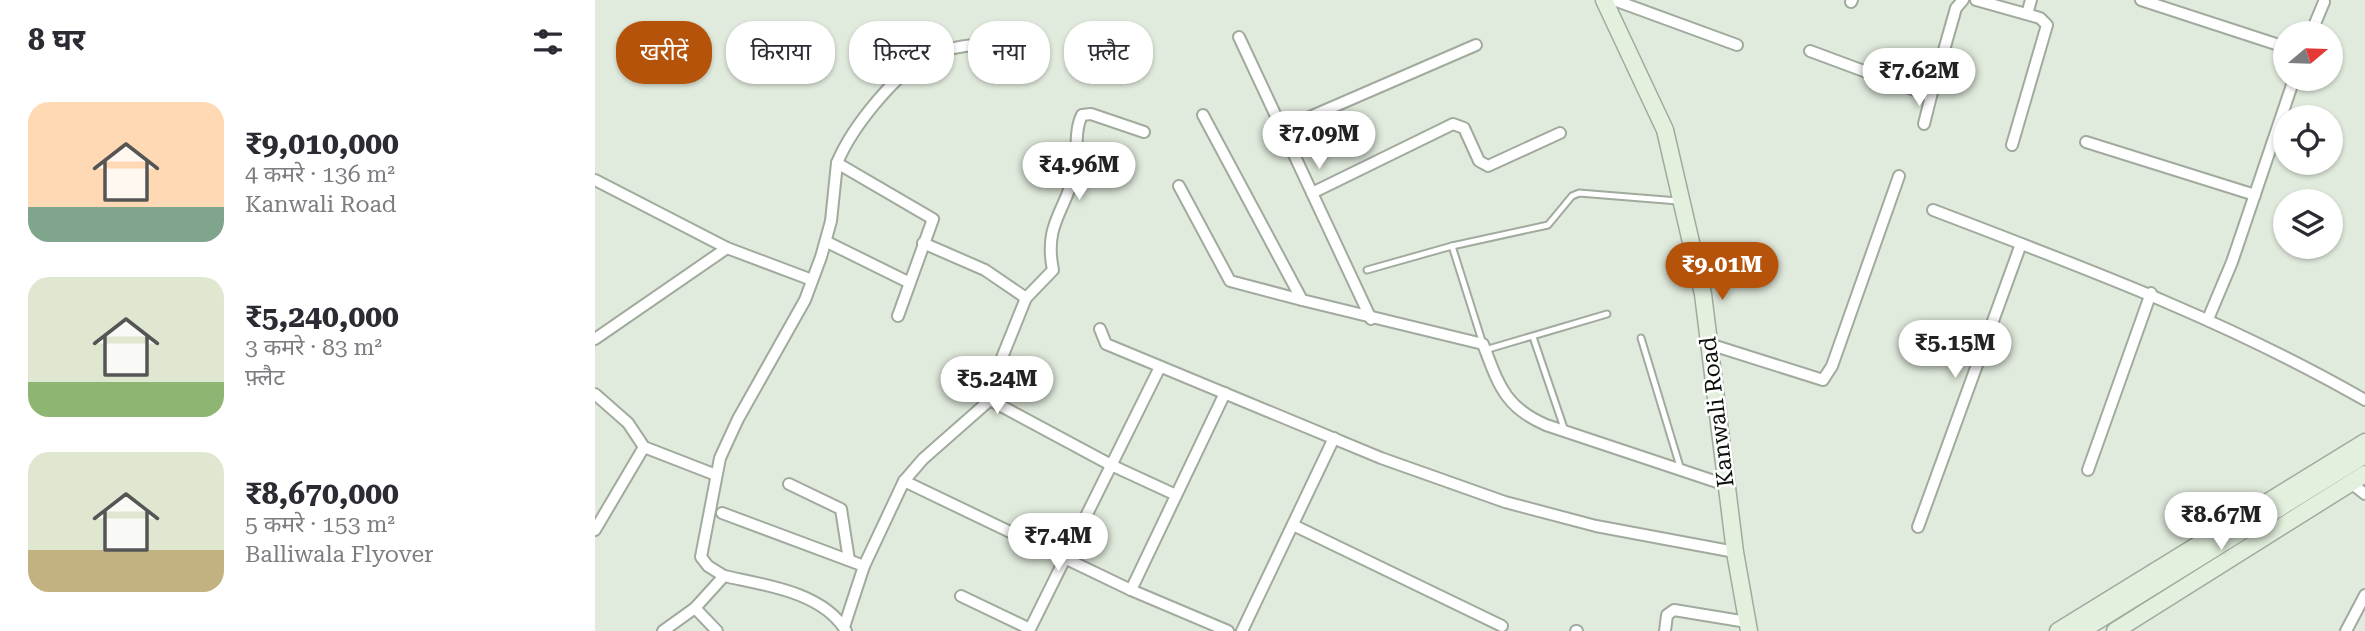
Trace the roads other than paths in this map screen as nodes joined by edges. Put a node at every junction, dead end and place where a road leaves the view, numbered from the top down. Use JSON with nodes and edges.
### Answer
{"nodes":[{"id":1,"x":1604,"y":0,"type":"edge"},
{"id":2,"x":1614,"y":0,"type":"edge"},
{"id":3,"x":1963,"y":0,"type":"edge"},
{"id":4,"x":1976,"y":0,"type":"edge"},
{"id":5,"x":2031,"y":0,"type":"edge"},
{"id":6,"x":2141,"y":0,"type":"edge"},
{"id":7,"x":2324,"y":2,"type":"dead end"},
{"id":8,"x":2027,"y":14,"type":"junction"},
{"id":9,"x":2316,"y":21,"type":"edge"},
{"id":10,"x":1239,"y":37,"type":"dead end"},
{"id":11,"x":2273,"y":43,"type":"edge"},
{"id":12,"x":1476,"y":45,"type":"dead end"},
{"id":13,"x":1737,"y":45,"type":"dead end"},
{"id":14,"x":968,"y":47,"type":"edge"},
{"id":15,"x":1810,"y":51,"type":"dead end"},
{"id":16,"x":2290,"y":91,"type":"edge"},
{"id":17,"x":1931,"y":96,"type":"junction"},
{"id":18,"x":1203,"y":115,"type":"dead end"},
{"id":19,"x":1924,"y":124,"type":"dead end"},
{"id":20,"x":1282,"y":129,"type":"junction"},
{"id":21,"x":1144,"y":132,"type":"dead end"},
{"id":22,"x":1560,"y":133,"type":"dead end"},
{"id":23,"x":2086,"y":142,"type":"dead end"},
{"id":24,"x":2012,"y":145,"type":"dead end"},
{"id":25,"x":837,"y":163,"type":"junction"},
{"id":26,"x":1899,"y":176,"type":"dead end"},
{"id":27,"x":595,"y":180,"type":"edge"},
{"id":28,"x":1179,"y":186,"type":"dead end"},
{"id":29,"x":1312,"y":193,"type":"junction"},
{"id":30,"x":2255,"y":194,"type":"junction"},
{"id":31,"x":1681,"y":201,"type":"junction"},
{"id":32,"x":1933,"y":210,"type":"dead end"},
{"id":33,"x":827,"y":242,"type":"junction"},
{"id":34,"x":923,"y":243,"type":"junction"},
{"id":35,"x":2021,"y":244,"type":"junction"},
{"id":36,"x":1452,"y":246,"type":"junction"},
{"id":37,"x":727,"y":248,"type":"junction"},
{"id":38,"x":1367,"y":270,"type":"dead end"},
{"id":39,"x":812,"y":280,"type":"junction"},
{"id":40,"x":908,"y":282,"type":"junction"},
{"id":41,"x":2151,"y":293,"type":"junction"},
{"id":42,"x":1026,"y":298,"type":"junction"},
{"id":43,"x":1302,"y":300,"type":"junction"},
{"id":44,"x":1607,"y":314,"type":"dead end"},
{"id":45,"x":898,"y":316,"type":"dead end"},
{"id":46,"x":1371,"y":319,"type":"junction"},
{"id":47,"x":2208,"y":319,"type":"junction"},
{"id":48,"x":1100,"y":329,"type":"dead end"},
{"id":49,"x":1533,"y":337,"type":"junction"},
{"id":50,"x":1641,"y":338,"type":"dead end"},
{"id":51,"x":595,"y":340,"type":"edge"},
{"id":52,"x":1709,"y":344,"type":"junction"},
{"id":53,"x":1484,"y":347,"type":"junction"},
{"id":54,"x":1160,"y":367,"type":"junction"},
{"id":55,"x":1224,"y":393,"type":"junction"},
{"id":56,"x":595,"y":394,"type":"edge"},
{"id":57,"x":991,"y":400,"type":"junction"},
{"id":58,"x":2365,"y":400,"type":"edge"},
{"id":59,"x":1565,"y":431,"type":"junction"},
{"id":60,"x":1333,"y":438,"type":"junction"},
{"id":61,"x":2365,"y":442,"type":"edge"},
{"id":62,"x":644,"y":447,"type":"junction"},
{"id":63,"x":2365,"y":454,"type":"edge"},
{"id":64,"x":1111,"y":465,"type":"junction"},
{"id":65,"x":2365,"y":465,"type":"edge"},
{"id":66,"x":1681,"y":470,"type":"junction"},
{"id":67,"x":2088,"y":470,"type":"dead end"},
{"id":68,"x":716,"y":475,"type":"junction"},
{"id":69,"x":2358,"y":478,"type":"edge"},
{"id":70,"x":904,"y":481,"type":"junction"},
{"id":71,"x":789,"y":484,"type":"dead end"},
{"id":72,"x":1726,"y":485,"type":"junction"},
{"id":73,"x":2365,"y":494,"type":"edge"},
{"id":74,"x":1176,"y":495,"type":"junction"},
{"id":75,"x":722,"y":513,"type":"dead end"},
{"id":76,"x":1293,"y":525,"type":"junction"},
{"id":77,"x":1918,"y":527,"type":"dead end"},
{"id":78,"x":595,"y":530,"type":"edge"},
{"id":79,"x":1735,"y":552,"type":"junction"},
{"id":80,"x":1063,"y":558,"type":"junction"},
{"id":81,"x":849,"y":560,"type":"junction"},
{"id":82,"x":864,"y":566,"type":"junction"},
{"id":83,"x":724,"y":576,"type":"junction"},
{"id":84,"x":1131,"y":590,"type":"junction"},
{"id":85,"x":2365,"y":595,"type":"edge"},
{"id":86,"x":961,"y":596,"type":"dead end"},
{"id":87,"x":695,"y":608,"type":"junction"},
{"id":88,"x":1501,"y":626,"type":"dead end"},
{"id":89,"x":1748,"y":627,"type":"edge"},
{"id":90,"x":845,"y":629,"type":"edge"},
{"id":91,"x":1032,"y":630,"type":"edge"},
{"id":92,"x":663,"y":631,"type":"edge"},
{"id":93,"x":717,"y":631,"type":"edge"},
{"id":94,"x":1228,"y":631,"type":"edge"},
{"id":95,"x":1242,"y":631,"type":"edge"},
{"id":96,"x":1665,"y":631,"type":"edge"},
{"id":97,"x":2057,"y":631,"type":"edge"},
{"id":98,"x":2081,"y":631,"type":"edge"},
{"id":99,"x":2098,"y":631,"type":"edge"},
{"id":100,"x":2115,"y":631,"type":"edge"},
{"id":101,"x":2346,"y":631,"type":"edge"}],
"edges":[{"from":1,"to":31,"type":"street","name":"Kanwali Road"},
{"from":2,"to":13,"type":"street"},
{"from":3,"to":17,"type":"street"},
{"from":4,"to":8,"type":"street"},
{"from":5,"to":8,"type":"street"},
{"from":6,"to":11,"type":"street"},
{"from":7,"to":9,"type":"street"},
{"from":8,"to":24,"type":"street"},
{"from":10,"to":20,"type":"street"},
{"from":12,"to":20,"type":"street"},
{"from":14,"to":25,"type":"street"},
{"from":15,"to":17,"type":"street"},
{"from":16,"to":30,"type":"street"},
{"from":17,"to":19,"type":"street"},
{"from":18,"to":43,"type":"street"},
{"from":20,"to":29,"type":"street"},
{"from":21,"to":42,"type":"street"},
{"from":22,"to":29,"type":"street"},
{"from":23,"to":30,"type":"street"},
{"from":25,"to":33,"type":"street"},
{"from":25,"to":34,"type":"street"},
{"from":26,"to":52,"type":"street"},
{"from":27,"to":37,"type":"street"},
{"from":28,"to":43,"type":"street"},
{"from":29,"to":46,"type":"street"},
{"from":30,"to":47,"type":"street"},
{"from":31,"to":36,"type":"lane"},
{"from":31,"to":52,"type":"street","name":"Kanwali Road"},
{"from":32,"to":35,"type":"street"},
{"from":33,"to":39,"type":"street"},
{"from":33,"to":40,"type":"street"},
{"from":34,"to":40,"type":"street"},
{"from":34,"to":42,"type":"street"},
{"from":35,"to":41,"type":"street"},
{"from":35,"to":77,"type":"street"},
{"from":36,"to":38,"type":"lane"},
{"from":36,"to":53,"type":"lane"},
{"from":37,"to":39,"type":"street"},
{"from":37,"to":51,"type":"street"},
{"from":39,"to":68,"type":"street"},
{"from":40,"to":45,"type":"street"},
{"from":41,"to":47,"type":"street"},
{"from":41,"to":67,"type":"street"},
{"from":42,"to":57,"type":"street"},
{"from":43,"to":46,"type":"street"},
{"from":44,"to":49,"type":"lane"},
{"from":46,"to":53,"type":"street"},
{"from":47,"to":58,"type":"street"},
{"from":48,"to":54,"type":"street"},
{"from":49,"to":53,"type":"lane"},
{"from":49,"to":59,"type":"lane"},
{"from":50,"to":66,"type":"lane"},
{"from":52,"to":72,"type":"street","name":"Kanwali Road"},
{"from":53,"to":59,"type":"street"},
{"from":54,"to":55,"type":"street"},
{"from":54,"to":64,"type":"street"},
{"from":55,"to":60,"type":"street"},
{"from":55,"to":74,"type":"street"},
{"from":56,"to":62,"type":"street"},
{"from":57,"to":64,"type":"street"},
{"from":57,"to":70,"type":"street"},
{"from":59,"to":66,"type":"street"},
{"from":60,"to":76,"type":"street"},
{"from":60,"to":79,"type":"street"},
{"from":61,"to":97,"type":"street"},
{"from":62,"to":68,"type":"street"},
{"from":62,"to":78,"type":"street"},
{"from":63,"to":98,"type":"street"},
{"from":64,"to":74,"type":"street"},
{"from":64,"to":80,"type":"street"},
{"from":65,"to":99,"type":"street"},
{"from":66,"to":72,"type":"street"},
{"from":68,"to":83,"type":"street"},
{"from":69,"to":73,"type":"street"},
{"from":69,"to":100,"type":"street"},
{"from":70,"to":80,"type":"street"},
{"from":70,"to":82,"type":"street"},
{"from":71,"to":81,"type":"street"},
{"from":72,"to":79,"type":"street","name":"Kanwali Road"},
{"from":74,"to":84,"type":"street"},
{"from":75,"to":81,"type":"street"},
{"from":76,"to":88,"type":"street"},
{"from":76,"to":95,"type":"street"},
{"from":79,"to":89,"type":"street","name":"Kanwali Road"},
{"from":80,"to":84,"type":"street"},
{"from":80,"to":91,"type":"street"},
{"from":81,"to":82,"type":"street"},
{"from":82,"to":90,"type":"street"},
{"from":83,"to":87,"type":"street"},
{"from":83,"to":90,"type":"street"},
{"from":84,"to":94,"type":"street"},
{"from":85,"to":101,"type":"street"},
{"from":86,"to":91,"type":"street"},
{"from":87,"to":92,"type":"street"},
{"from":87,"to":93,"type":"street"},
{"from":89,"to":96,"type":"street"}]}
